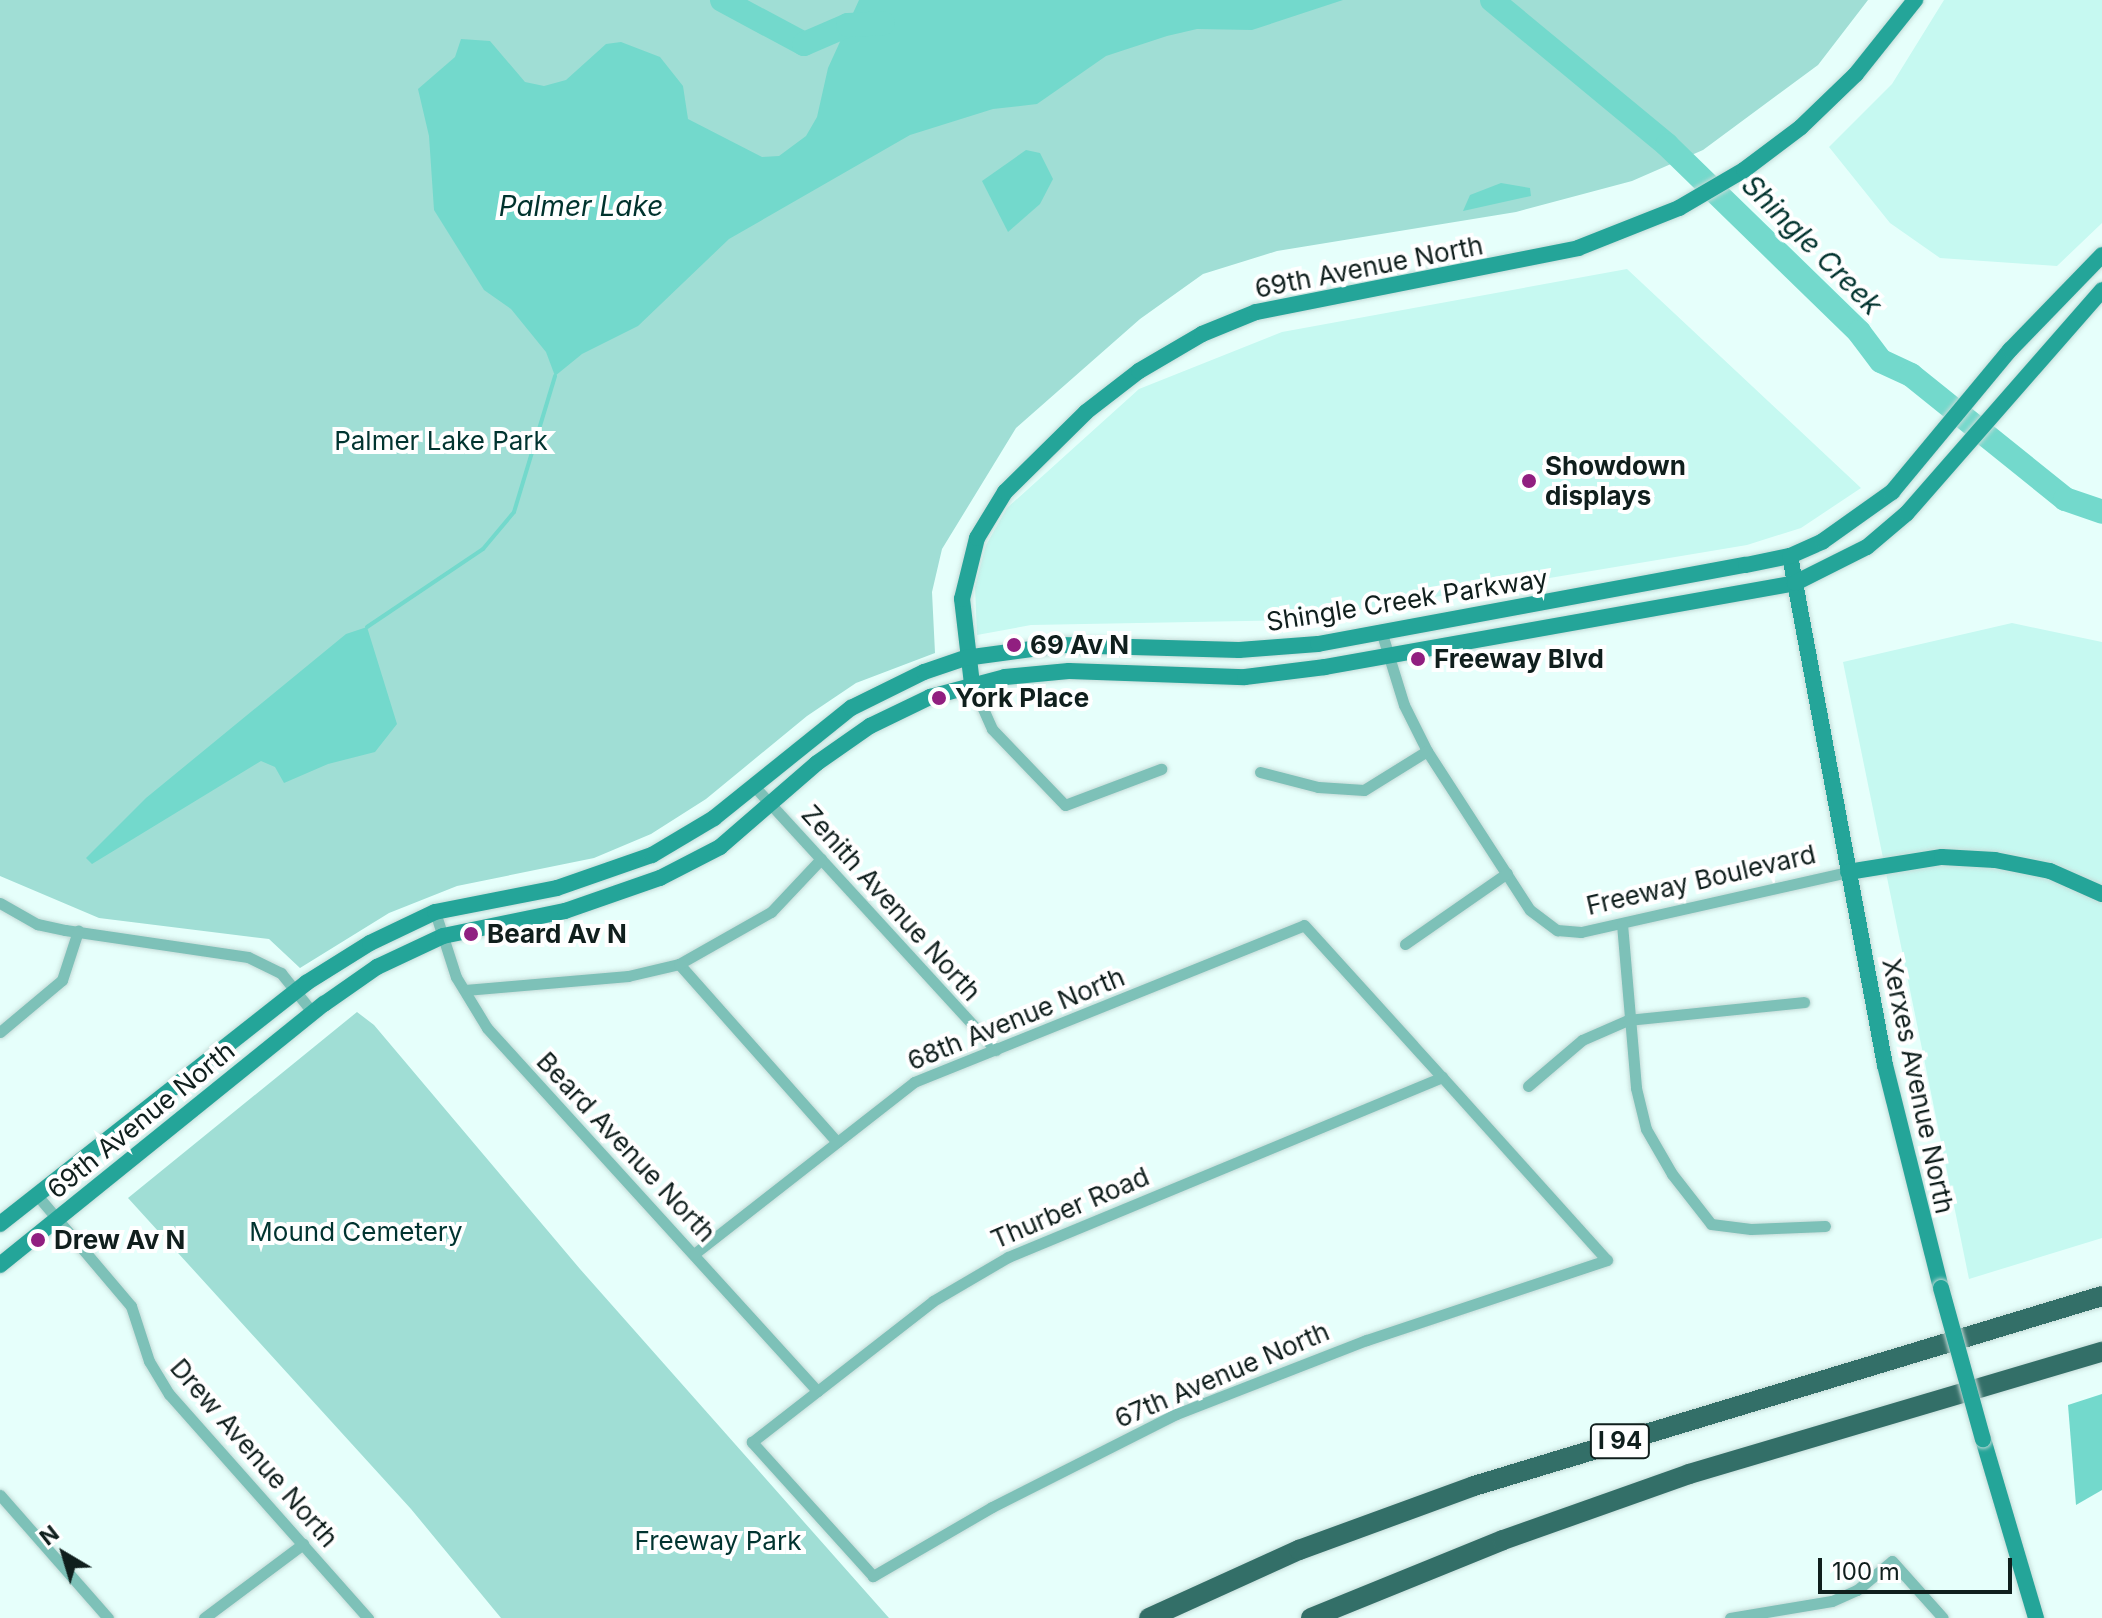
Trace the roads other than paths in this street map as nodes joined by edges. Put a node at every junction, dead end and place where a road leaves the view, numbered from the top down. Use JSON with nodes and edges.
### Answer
{"nodes":[{"id":1,"x":1915,"y":0,"type":"edge"},
{"id":2,"x":2102,"y":255,"type":"edge"},
{"id":3,"x":2102,"y":290,"type":"edge"},
{"id":4,"x":1790,"y":556,"type":"junction"},
{"id":5,"x":1795,"y":583,"type":"junction"},
{"id":6,"x":1382,"y":634,"type":"junction"},
{"id":7,"x":965,"y":658,"type":"junction"},
{"id":8,"x":1389,"y":658,"type":"junction"},
{"id":9,"x":972,"y":684,"type":"junction"},
{"id":10,"x":1427,"y":751,"type":"junction"},
{"id":11,"x":1161,"y":769,"type":"dead end"},
{"id":12,"x":1260,"y":772,"type":"dead end"},
{"id":13,"x":754,"y":786,"type":"junction"},
{"id":14,"x":771,"y":804,"type":"junction"},
{"id":15,"x":821,"y":859,"type":"junction"},
{"id":16,"x":1848,"y":872,"type":"junction"},
{"id":17,"x":1507,"y":873,"type":"junction"},
{"id":18,"x":2102,"y":894,"type":"edge"},
{"id":19,"x":0,"y":903,"type":"edge"},
{"id":20,"x":435,"y":912,"type":"junction"},
{"id":21,"x":1622,"y":924,"type":"junction"},
{"id":22,"x":78,"y":931,"type":"junction"},
{"id":23,"x":443,"y":936,"type":"junction"},
{"id":24,"x":1405,"y":944,"type":"dead end"},
{"id":25,"x":679,"y":964,"type":"junction"},
{"id":26,"x":465,"y":990,"type":"junction"},
{"id":27,"x":296,"y":993,"type":"junction"},
{"id":28,"x":1804,"y":1002,"type":"dead end"},
{"id":29,"x":313,"y":1013,"type":"junction"},
{"id":30,"x":1628,"y":1020,"type":"junction"},
{"id":31,"x":0,"y":1032,"type":"edge"},
{"id":32,"x":996,"y":1050,"type":"junction"},
{"id":33,"x":1442,"y":1077,"type":"junction"},
{"id":34,"x":1528,"y":1086,"type":"dead end"},
{"id":35,"x":837,"y":1142,"type":"junction"},
{"id":36,"x":36,"y":1194,"type":"junction"},
{"id":37,"x":57,"y":1219,"type":"junction"},
{"id":38,"x":0,"y":1224,"type":"edge"},
{"id":39,"x":1825,"y":1226,"type":"dead end"},
{"id":40,"x":694,"y":1254,"type":"junction"},
{"id":41,"x":0,"y":1265,"type":"edge"},
{"id":42,"x":2102,"y":1296,"type":"edge"},
{"id":43,"x":2102,"y":1352,"type":"edge"},
{"id":44,"x":817,"y":1391,"type":"junction"},
{"id":45,"x":752,"y":1442,"type":"joint"},
{"id":46,"x":0,"y":1495,"type":"edge"},
{"id":47,"x":303,"y":1544,"type":"junction"},
{"id":48,"x":108,"y":1618,"type":"edge"},
{"id":49,"x":204,"y":1618,"type":"edge"},
{"id":50,"x":368,"y":1618,"type":"edge"},
{"id":51,"x":1149,"y":1618,"type":"edge"},
{"id":52,"x":1311,"y":1618,"type":"edge"},
{"id":53,"x":1730,"y":1618,"type":"edge"},
{"id":54,"x":1943,"y":1618,"type":"edge"},
{"id":55,"x":2036,"y":1618,"type":"edge"}],
"edges":[{"from":1,"to":7,"type":"street","name":"69th Avenue North"},
{"from":2,"to":4,"type":"street","name":"Shingle Creek Parkway"},
{"from":3,"to":5,"type":"street","name":"Shingle Creek Parkway"},
{"from":4,"to":5,"type":"street","name":"Xerxes Avenue North"},
{"from":4,"to":6,"type":"street","name":"Shingle Creek Parkway"},
{"from":5,"to":8,"type":"street","name":"Shingle Creek Parkway"},
{"from":5,"to":16,"type":"street","name":"Xerxes Avenue North"},
{"from":6,"to":7,"type":"street","name":"Shingle Creek Parkway"},
{"from":6,"to":8,"type":"street","name":"Freeway Boulevard"},
{"from":7,"to":9,"type":"street","name":"69th Avenue North"},
{"from":7,"to":13,"type":"street","name":"Shingle Creek Parkway"},
{"from":8,"to":9,"type":"street","name":"Shingle Creek Parkway"},
{"from":8,"to":10,"type":"street","name":"Freeway Boulevard"},
{"from":9,"to":11,"type":"street"},
{"from":9,"to":14,"type":"street","name":"Shingle Creek Parkway"},
{"from":10,"to":12,"type":"street"},
{"from":10,"to":17,"type":"street","name":"Freeway Boulevard"},
{"from":13,"to":14,"type":"street","name":"Zenith Avenue North"},
{"from":13,"to":20,"type":"street","name":"Shingle Creek Parkway"},
{"from":14,"to":15,"type":"street","name":"Zenith Avenue North"},
{"from":14,"to":23,"type":"street","name":"Shingle Creek Parkway"},
{"from":15,"to":25,"type":"street"},
{"from":15,"to":32,"type":"street","name":"Zenith Avenue North"},
{"from":16,"to":18,"type":"street","name":"Freeway Boulevard"},
{"from":16,"to":21,"type":"street","name":"Freeway Boulevard"},
{"from":16,"to":55,"type":"street","name":"Xerxes Avenue North","bridge":true},
{"from":17,"to":21,"type":"street","name":"Freeway Boulevard"},
{"from":17,"to":24,"type":"street"},
{"from":19,"to":22,"type":"street"},
{"from":20,"to":23,"type":"street","name":"Beard Avenue North"},
{"from":20,"to":27,"type":"street","name":"Shingle Creek Parkway"},
{"from":21,"to":30,"type":"street"},
{"from":22,"to":27,"type":"street"},
{"from":22,"to":31,"type":"street"},
{"from":23,"to":26,"type":"street","name":"Beard Avenue North"},
{"from":23,"to":29,"type":"street","name":"Shingle Creek Parkway"},
{"from":25,"to":26,"type":"street"},
{"from":25,"to":35,"type":"street"},
{"from":26,"to":40,"type":"street","name":"Beard Avenue North"},
{"from":27,"to":29,"type":"street"},
{"from":27,"to":36,"type":"street","name":"69th Avenue North"},
{"from":28,"to":30,"type":"street"},
{"from":29,"to":37,"type":"street","name":"69th Avenue North"},
{"from":30,"to":34,"type":"street"},
{"from":30,"to":39,"type":"street"},
{"from":32,"to":33,"type":"street","name":"68th Avenue North"},
{"from":32,"to":35,"type":"street","name":"68th Avenue North"},
{"from":33,"to":44,"type":"street","name":"Thurber Road"},
{"from":33,"to":45,"type":"street","name":"67th Avenue North"},
{"from":35,"to":40,"type":"street","name":"68th Avenue North"},
{"from":36,"to":37,"type":"street","name":"Drew Avenue North"},
{"from":36,"to":38,"type":"street","name":"69th Avenue North"},
{"from":37,"to":41,"type":"street","name":"69th Avenue North"},
{"from":37,"to":47,"type":"street","name":"Drew Avenue North"},
{"from":40,"to":44,"type":"street","name":"Beard Avenue North"},
{"from":42,"to":51,"type":"highway","number":"I 94"},
{"from":43,"to":52,"type":"highway","number":"I 94"},
{"from":44,"to":45,"type":"street","name":"Thurber Road"},
{"from":46,"to":48,"type":"street"},
{"from":47,"to":49,"type":"street"},
{"from":47,"to":50,"type":"street","name":"Drew Avenue North"},
{"from":53,"to":54,"type":"street"}]}
